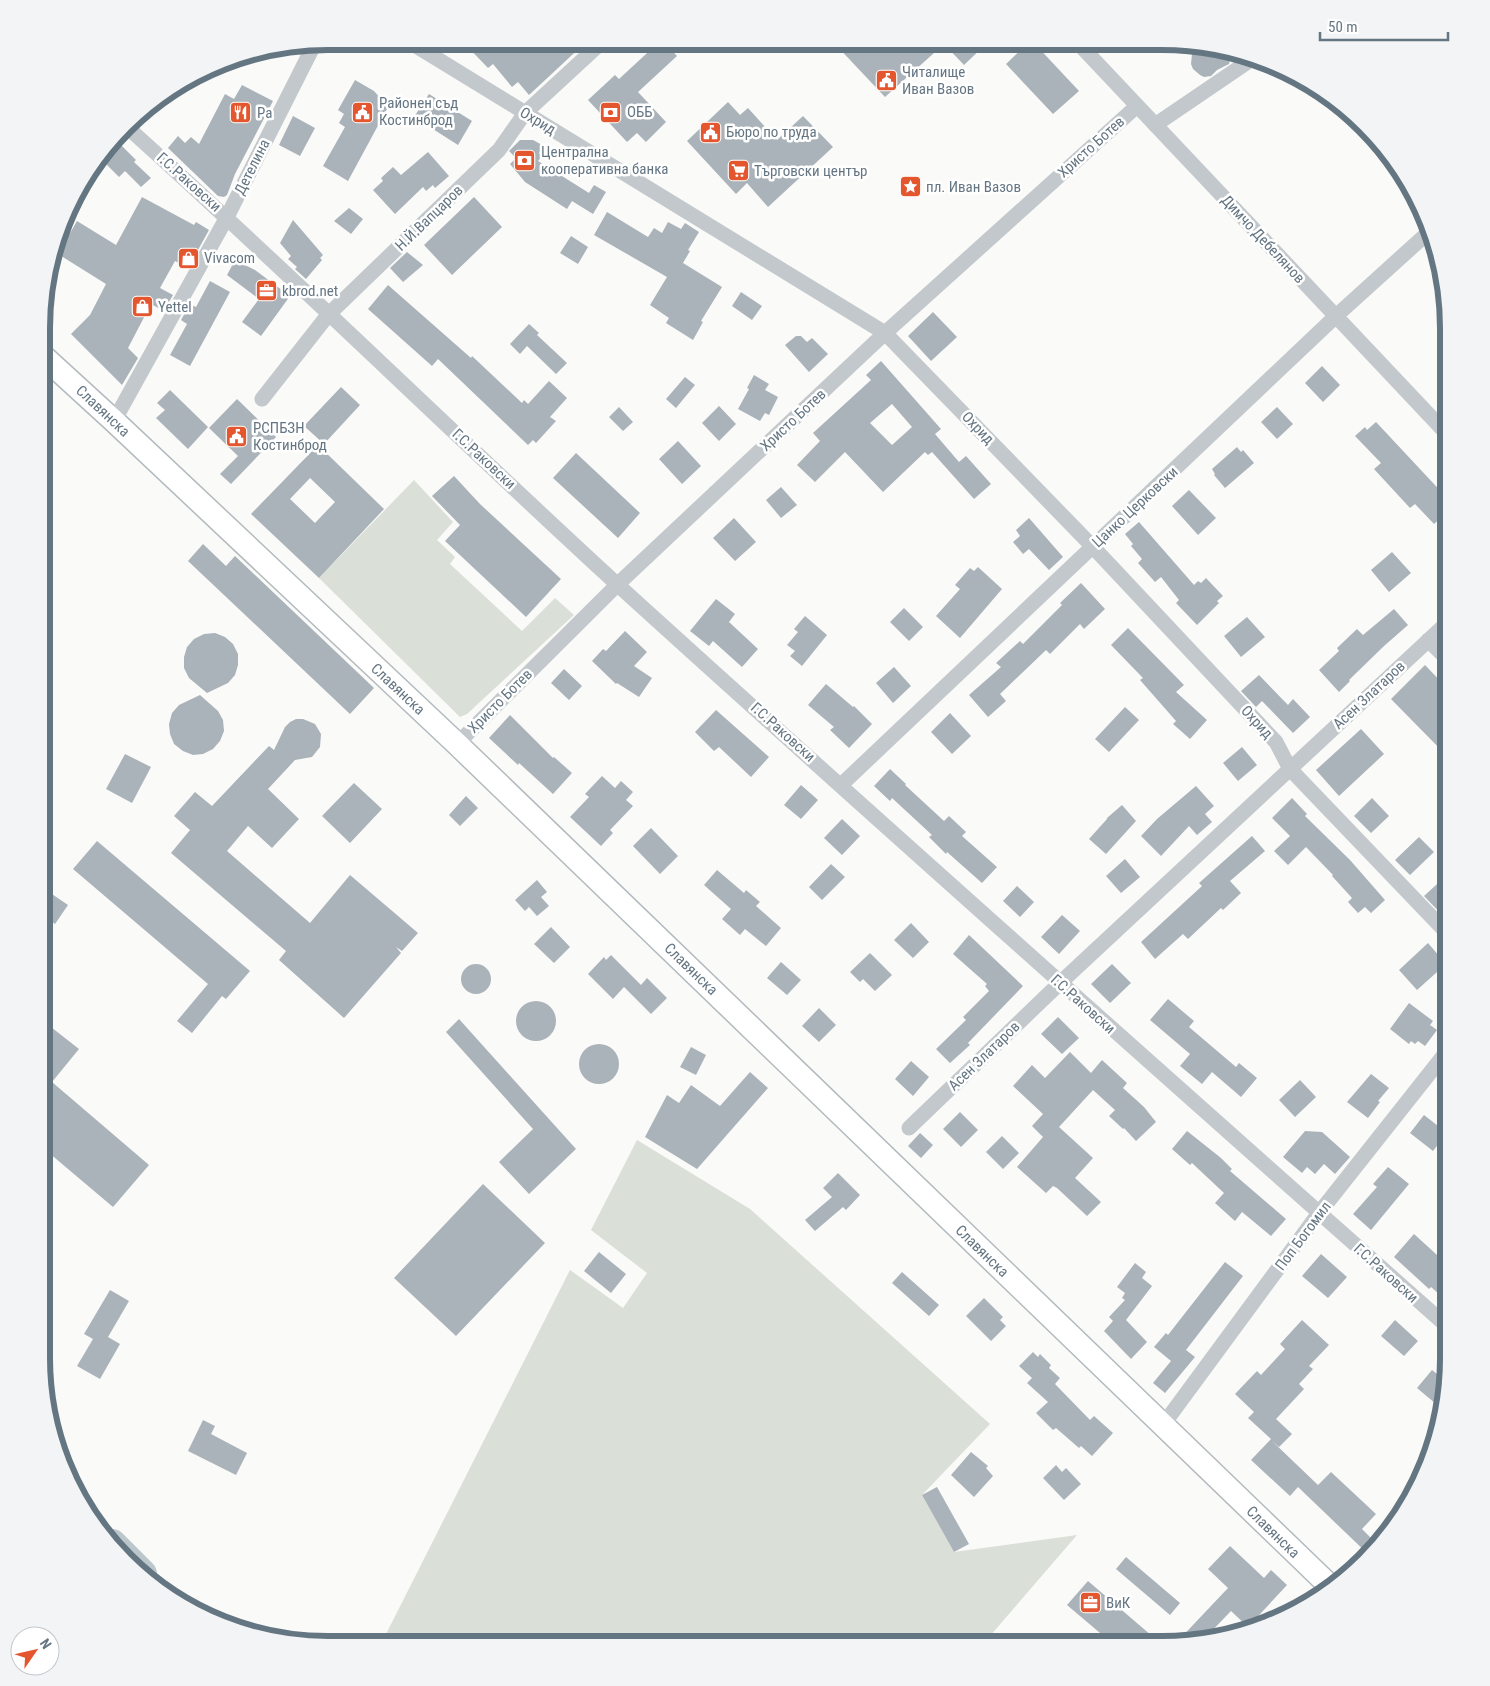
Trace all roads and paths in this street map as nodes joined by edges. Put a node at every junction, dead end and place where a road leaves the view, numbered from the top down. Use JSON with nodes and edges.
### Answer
{"nodes":[{"id":1,"x":421,"y":50,"type":"edge"},
{"id":2,"x":593,"y":50,"type":"edge"},
{"id":3,"x":1085,"y":50,"type":"edge"},
{"id":4,"x":311,"y":51,"type":"edge"},
{"id":5,"x":1246,"y":63,"type":"edge"},
{"id":6,"x":1137,"y":106,"type":"junction"},
{"id":7,"x":526,"y":113,"type":"junction"},
{"id":8,"x":1155,"y":124,"type":"junction"},
{"id":9,"x":131,"y":131,"type":"edge"},
{"id":10,"x":227,"y":217,"type":"junction"},
{"id":11,"x":1424,"y":236,"type":"edge"},
{"id":12,"x":328,"y":315,"type":"junction"},
{"id":13,"x":1336,"y":316,"type":"junction"},
{"id":14,"x":886,"y":333,"type":"junction"},
{"id":15,"x":50,"y":362,"type":"edge"},
{"id":16,"x":262,"y":399,"type":"dead end"},
{"id":17,"x":114,"y":421,"type":"junction"},
{"id":18,"x":1440,"y":426,"type":"edge"},
{"id":19,"x":1093,"y":547,"type":"junction"},
{"id":20,"x":618,"y":584,"type":"junction"},
{"id":21,"x":1440,"y":629,"type":"edge"},
{"id":22,"x":1428,"y":640,"type":"junction"},
{"id":23,"x":1440,"y":652,"type":"edge"},
{"id":24,"x":457,"y":744,"type":"junction"},
{"id":25,"x":1290,"y":769,"type":"junction"},
{"id":26,"x":841,"y":785,"type":"junction"},
{"id":27,"x":1440,"y":926,"type":"edge"},
{"id":28,"x":1060,"y":983,"type":"junction"},
{"id":29,"x":1440,"y":1060,"type":"edge"},
{"id":30,"x":909,"y":1128,"type":"dead end"},
{"id":31,"x":1320,"y":1213,"type":"junction"},
{"id":32,"x":1440,"y":1320,"type":"edge"},
{"id":33,"x":1163,"y":1424,"type":"junction"},
{"id":34,"x":1326,"y":1582,"type":"edge"}],
"edges":[{"from":1,"to":7,"type":"street","name":"Охрид"},
{"from":2,"to":7,"type":"street","name":"Н.Й.Вапцаров"},
{"from":3,"to":6,"type":"street","name":"Димчо Дебелянов"},
{"from":4,"to":10,"type":"street","name":"Детелина"},
{"from":5,"to":8,"type":"street"},
{"from":6,"to":8,"type":"street","name":"Димчо Дебелянов"},
{"from":6,"to":14,"type":"street","name":"Христо Ботев"},
{"from":7,"to":12,"type":"street","name":"Н.Й.Вапцаров"},
{"from":7,"to":14,"type":"street","name":"Охрид"},
{"from":8,"to":13,"type":"street","name":"Димчо Дебелянов"},
{"from":9,"to":10,"type":"street","name":"Г.С.Раковски"},
{"from":10,"to":12,"type":"street","name":"Г.С.Раковски"},
{"from":10,"to":17,"type":"street","name":"Детелина"},
{"from":11,"to":13,"type":"street","name":"Цанко Церковски"},
{"from":12,"to":16,"type":"street","name":"Н.Й.Вапцаров"},
{"from":12,"to":20,"type":"street","name":"Г.С.Раковски"},
{"from":13,"to":18,"type":"street","name":"Димчо Дебелянов"},
{"from":13,"to":19,"type":"street","name":"Цанко Церковски"},
{"from":14,"to":19,"type":"street","name":"Охрид"},
{"from":14,"to":20,"type":"street","name":"Христо Ботев"},
{"from":15,"to":17,"type":"street","name":"Славянска"},
{"from":17,"to":24,"type":"street","name":"Славянска"},
{"from":19,"to":25,"type":"street","name":"Охрид"},
{"from":19,"to":26,"type":"street","name":"Цанко Церковски"},
{"from":20,"to":24,"type":"street","name":"Христо Ботев"},
{"from":20,"to":26,"type":"street","name":"Г.С.Раковски"},
{"from":21,"to":22,"type":"street","name":"Асен Златаров"},
{"from":22,"to":23,"type":"street"},
{"from":22,"to":25,"type":"street","name":"Асен Златаров"},
{"from":24,"to":33,"type":"street","name":"Славянска"},
{"from":25,"to":27,"type":"street","name":"Охрид"},
{"from":25,"to":28,"type":"street","name":"Асен Златаров"},
{"from":26,"to":28,"type":"street","name":"Г.С.Раковски"},
{"from":28,"to":30,"type":"street","name":"Асен Златаров"},
{"from":28,"to":31,"type":"street","name":"Г.С.Раковски"},
{"from":29,"to":31,"type":"street","name":"Поп Богомил"},
{"from":31,"to":32,"type":"street","name":"Г.С.Раковски"},
{"from":31,"to":33,"type":"street","name":"Поп Богомил"},
{"from":33,"to":34,"type":"street","name":"Славянска"}]}
